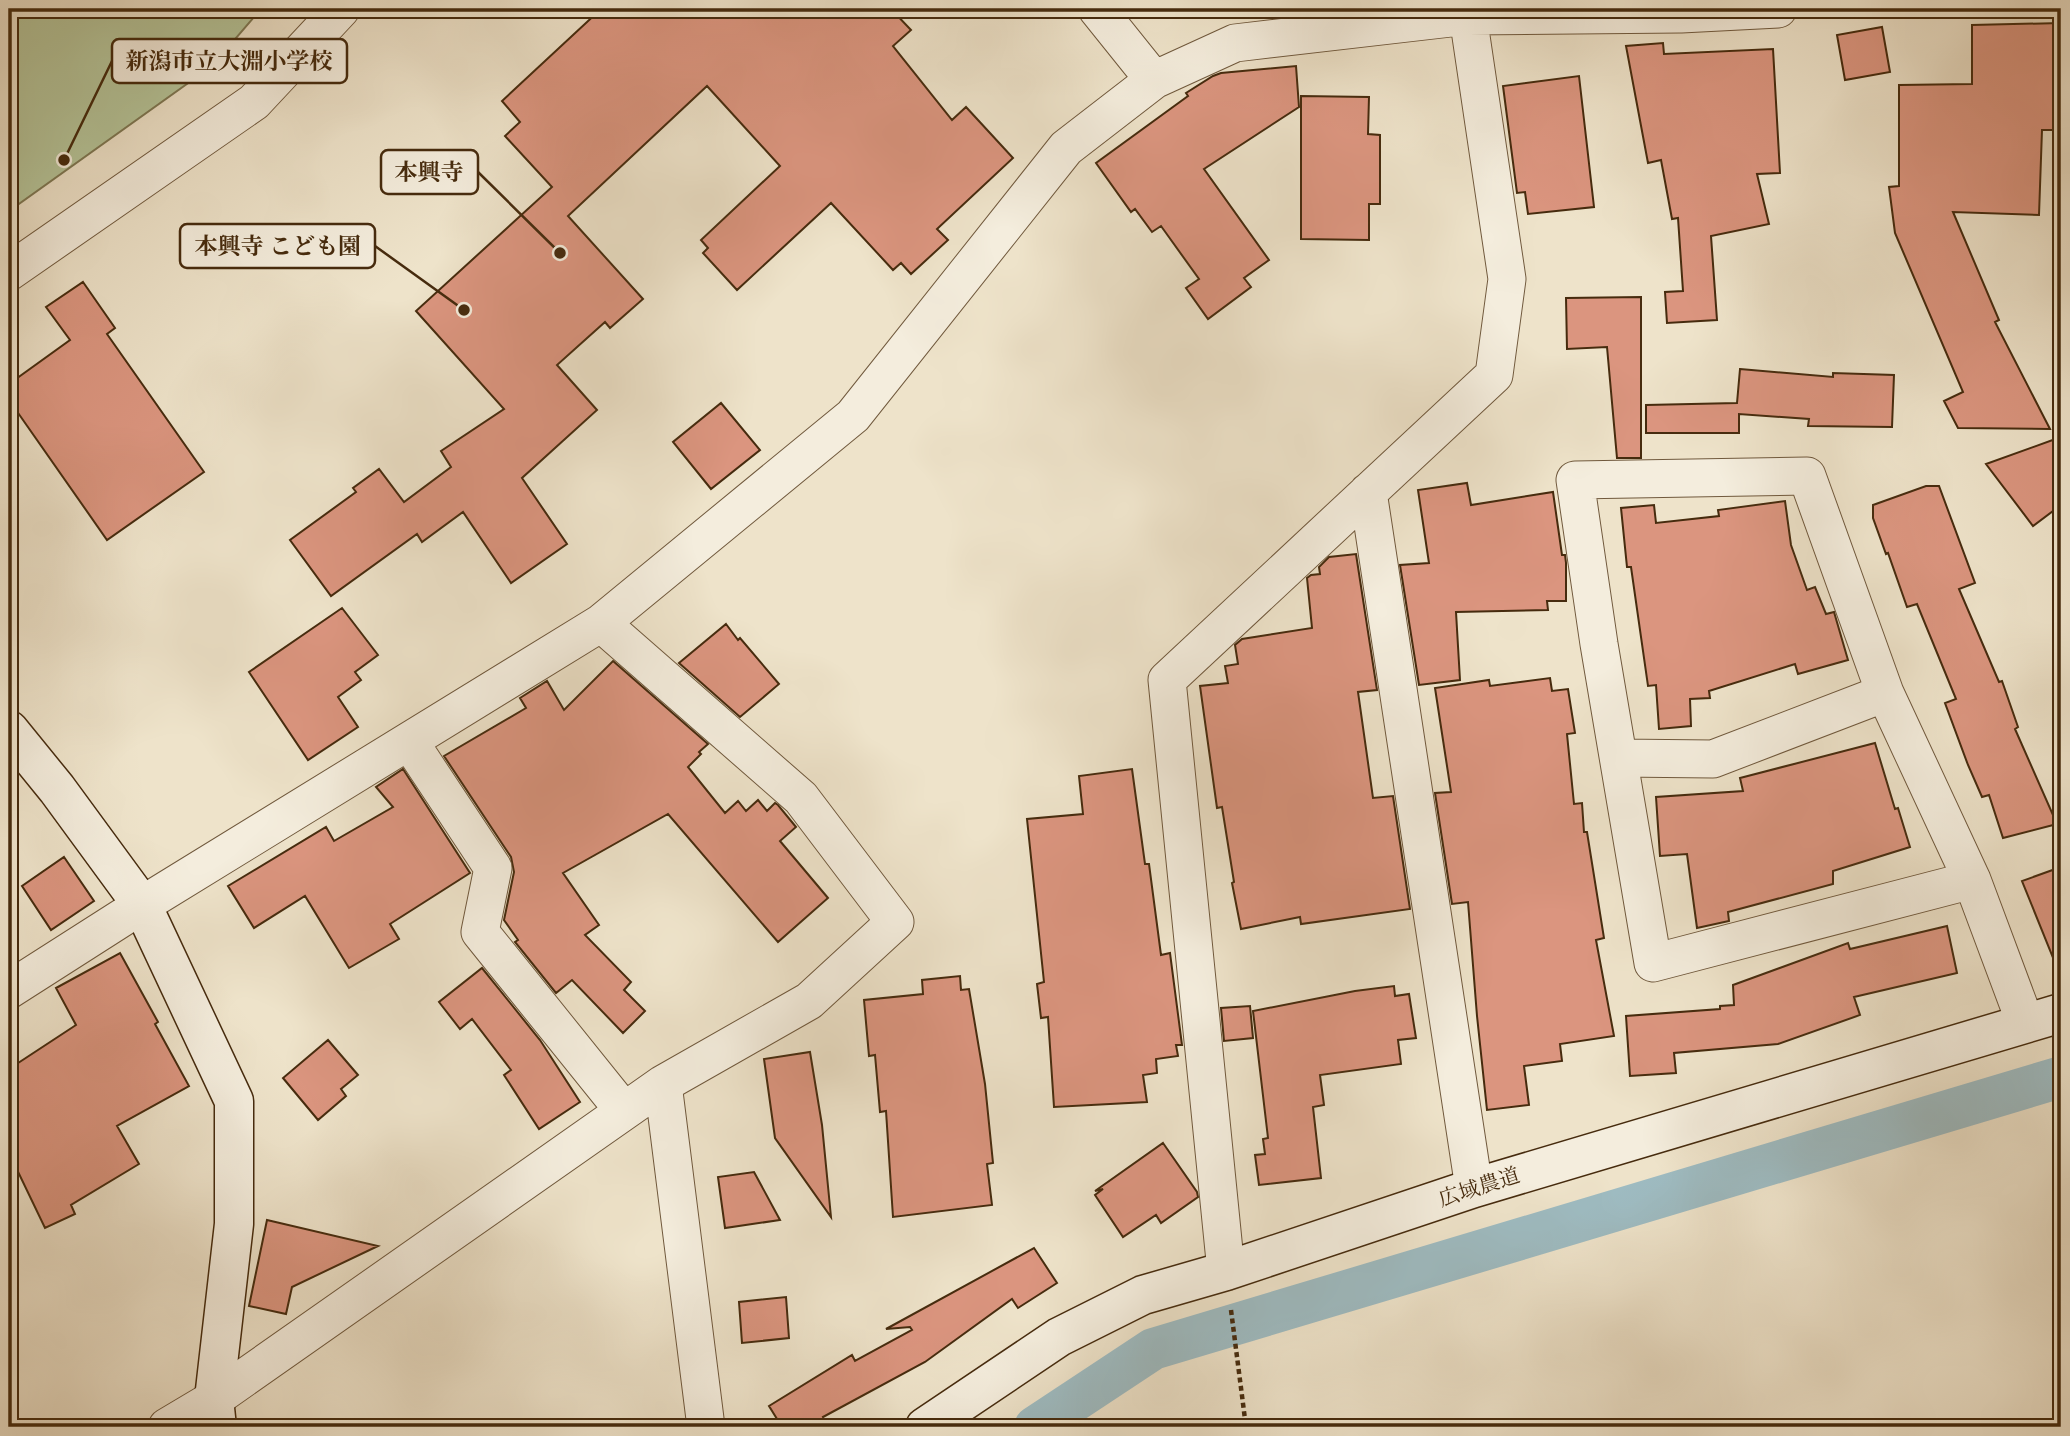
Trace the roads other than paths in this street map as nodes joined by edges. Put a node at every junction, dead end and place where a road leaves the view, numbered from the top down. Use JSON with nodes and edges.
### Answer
{"nodes":[{"id":1,"x":341,"y":9,"type":"edge"},
{"id":2,"x":1097,"y":9,"type":"edge"},
{"id":3,"x":1778,"y":9,"type":"edge"},
{"id":4,"x":1682,"y":12,"type":"edge"},
{"id":5,"x":1468,"y":16,"type":"junction"},
{"id":6,"x":1154,"y":80,"type":"junction"},
{"id":7,"x":9,"y":272,"type":"edge"},
{"id":8,"x":1368,"y":492,"type":"junction"},
{"id":9,"x":601,"y":623,"type":"junction"},
{"id":10,"x":1885,"y":693,"type":"junction"},
{"id":11,"x":9,"y":730,"type":"edge"},
{"id":12,"x":409,"y":741,"type":"junction"},
{"id":13,"x":1619,"y":758,"type":"junction"},
{"id":14,"x":1972,"y":880,"type":"junction"},
{"id":15,"x":142,"y":905,"type":"junction"},
{"id":16,"x":9,"y":990,"type":"edge"},
{"id":17,"x":2061,"y":1013,"type":"edge"},
{"id":18,"x":2025,"y":1022,"type":"junction"},
{"id":19,"x":663,"y":1084,"type":"junction"},
{"id":20,"x":624,"y":1111,"type":"junction"},
{"id":21,"x":1474,"y":1188,"type":"junction"},
{"id":22,"x":1226,"y":1271,"type":"junction"},
{"id":23,"x":215,"y":1413,"type":"edge"},
{"id":24,"x":167,"y":1427,"type":"edge"},
{"id":25,"x":706,"y":1427,"type":"edge"},
{"id":26,"x":925,"y":1427,"type":"edge"}],
"edges":[{"from":1,"to":7,"type":"street"},
{"from":2,"to":6,"type":"street"},
{"from":3,"to":4,"type":"street"},
{"from":4,"to":5,"type":"street"},
{"from":5,"to":6,"type":"street"},
{"from":5,"to":8,"type":"street"},
{"from":6,"to":9,"type":"street"},
{"from":8,"to":21,"type":"street"},
{"from":8,"to":22,"type":"street"},
{"from":9,"to":12,"type":"street"},
{"from":9,"to":19,"type":"street"},
{"from":10,"to":13,"type":"street"},
{"from":10,"to":13,"type":"street"},
{"from":10,"to":14,"type":"street"},
{"from":11,"to":15,"type":"street"},
{"from":12,"to":15,"type":"street"},
{"from":12,"to":20,"type":"street"},
{"from":13,"to":14,"type":"street"},
{"from":14,"to":18,"type":"street"},
{"from":15,"to":16,"type":"street"},
{"from":15,"to":23,"type":"street"},
{"from":17,"to":18,"type":"street","name":"広域農道"},
{"from":18,"to":21,"type":"street","name":"広域農道"},
{"from":19,"to":20,"type":"street"},
{"from":19,"to":25,"type":"street"},
{"from":20,"to":23,"type":"street"},
{"from":21,"to":22,"type":"street","name":"広域農道"},
{"from":22,"to":26,"type":"street","name":"広域農道"},
{"from":23,"to":24,"type":"street"}]}
